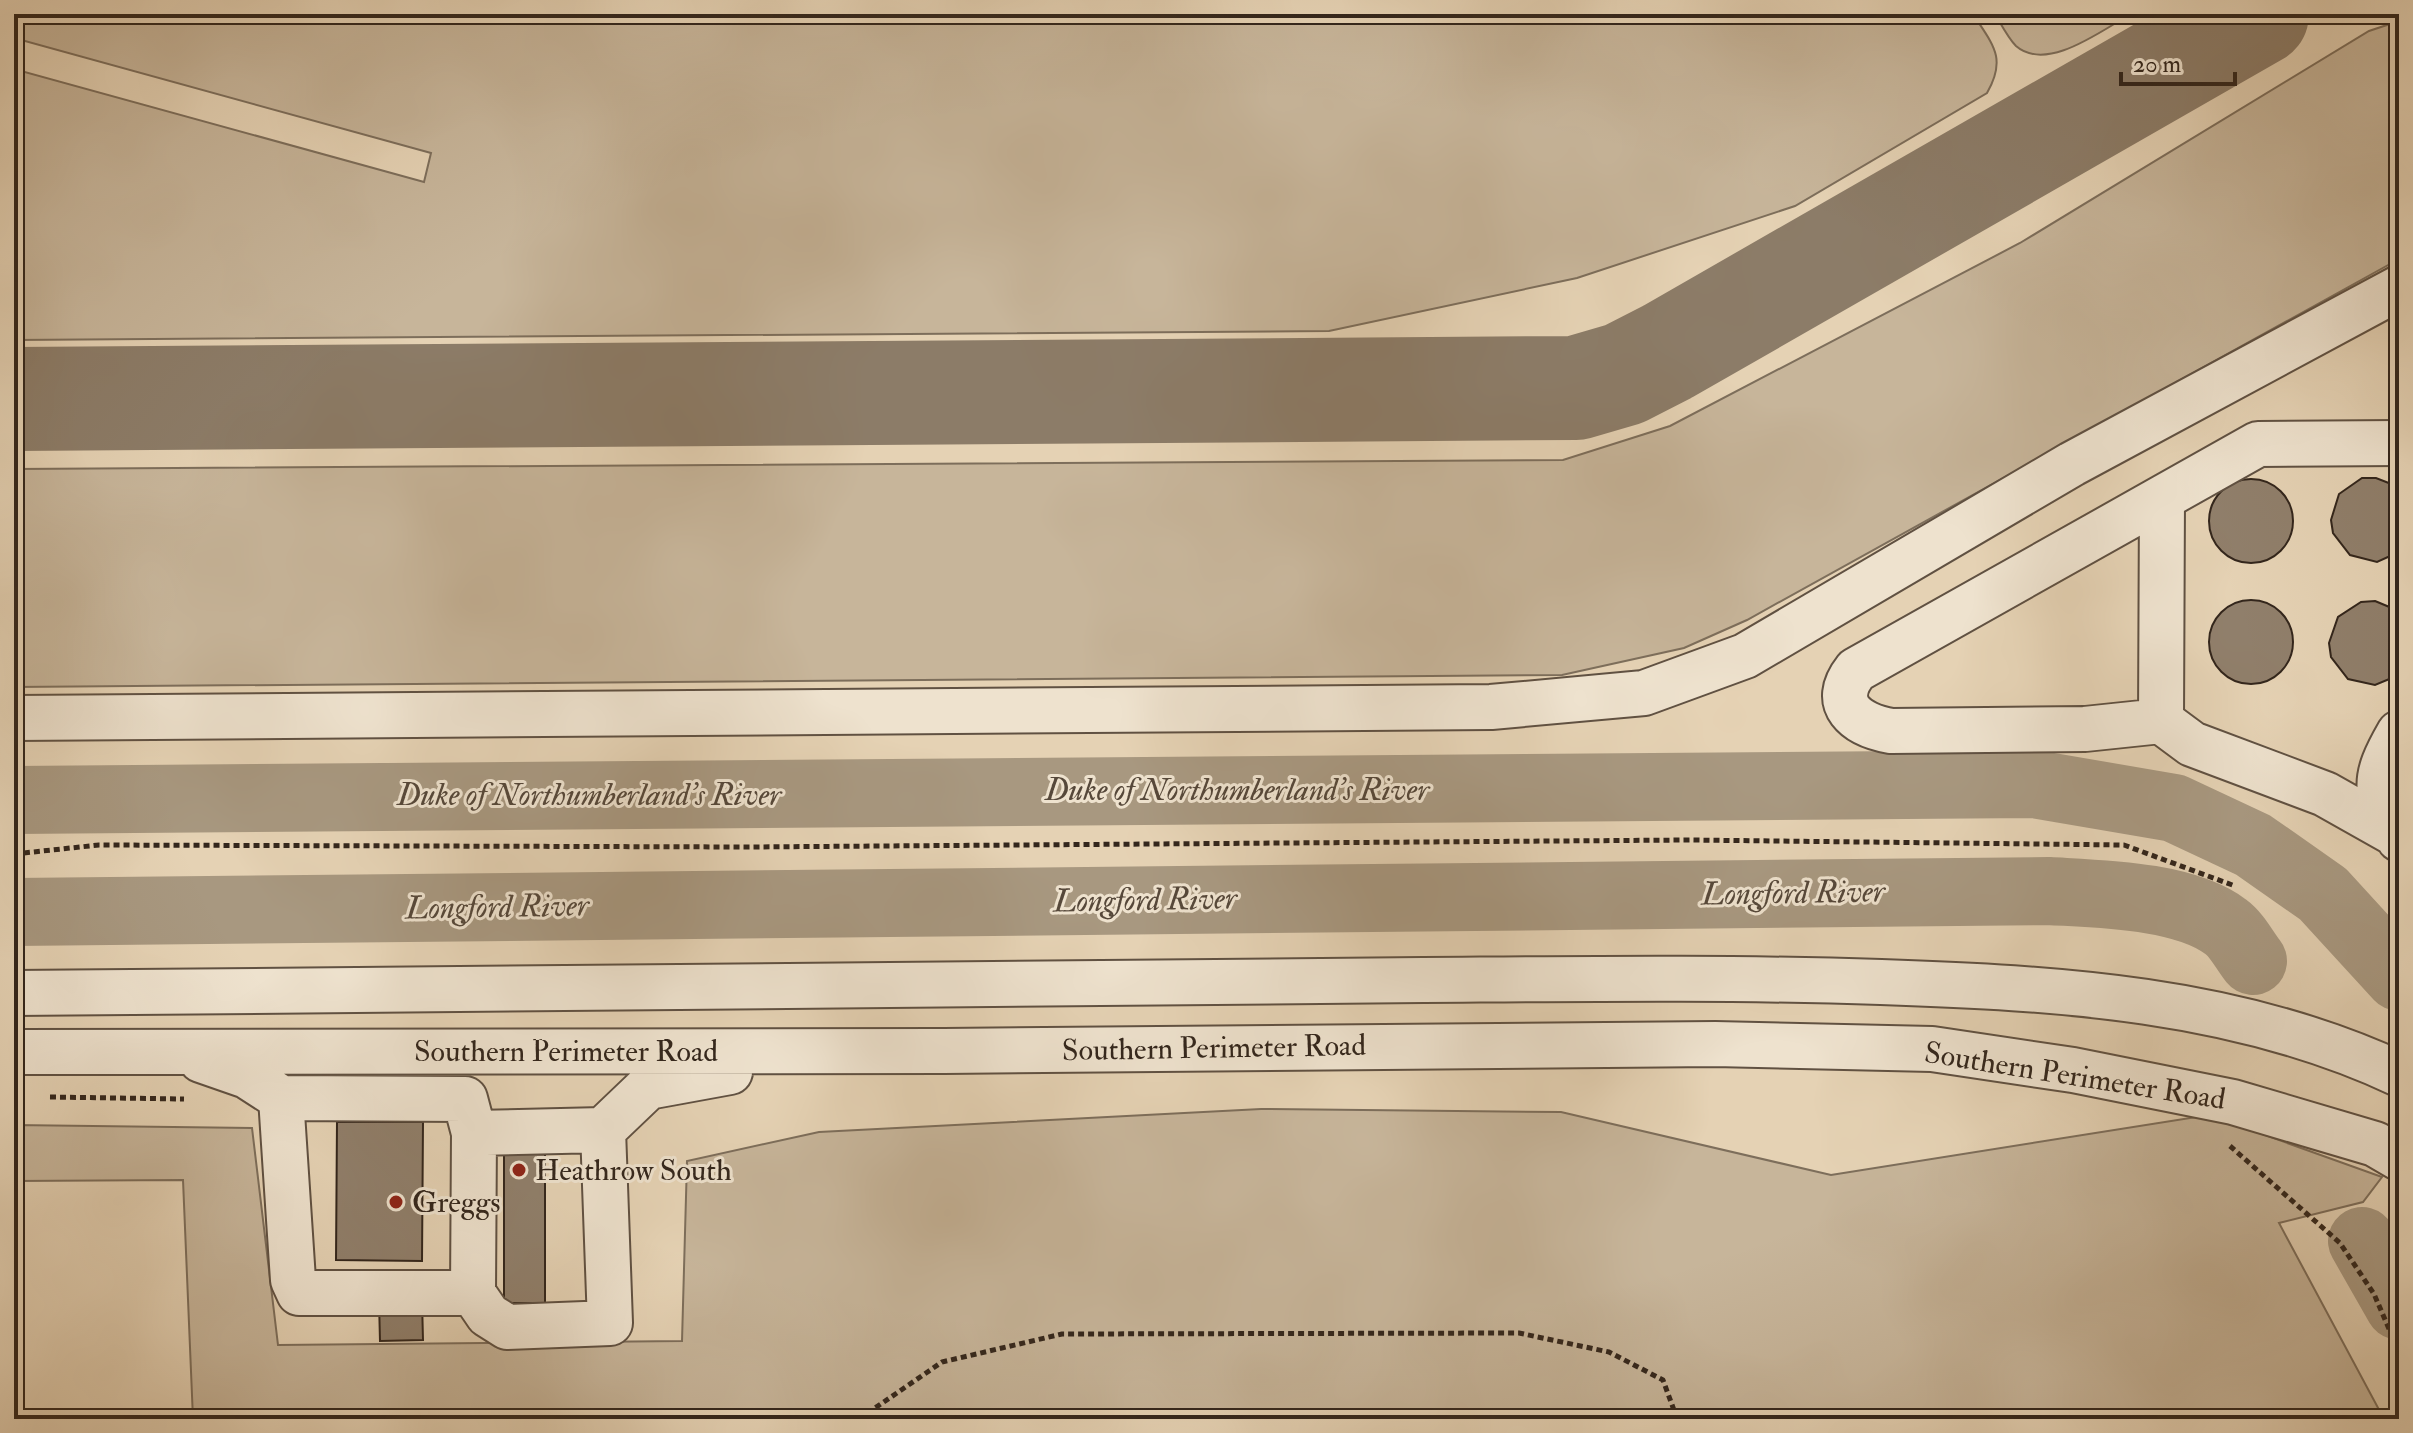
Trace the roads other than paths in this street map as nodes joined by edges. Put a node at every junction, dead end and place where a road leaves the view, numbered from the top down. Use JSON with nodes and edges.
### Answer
{"nodes":[{"id":1,"x":2399,"y":288,"type":"edge"},
{"id":2,"x":2399,"y":443,"type":"edge"},
{"id":3,"x":2162,"y":498,"type":"junction"},
{"id":4,"x":14,"y":718,"type":"edge"},
{"id":5,"x":2161,"y":721,"type":"junction"},
{"id":6,"x":2399,"y":733,"type":"edge"},
{"id":7,"x":2398,"y":837,"type":"edge"},
{"id":8,"x":14,"y":993,"type":"edge"},
{"id":9,"x":944,"y":1051,"type":"junction"},
{"id":10,"x":14,"y":1052,"type":"edge"},
{"id":11,"x":178,"y":1052,"type":"junction"},
{"id":12,"x":2399,"y":1074,"type":"edge"},
{"id":13,"x":281,"y":1098,"type":"junction"},
{"id":14,"x":603,"y":1130,"type":"junction"},
{"id":15,"x":474,"y":1133,"type":"junction"},
{"id":16,"x":2399,"y":1158,"type":"edge"},
{"id":17,"x":473,"y":1293,"type":"junction"}],
"edges":[{"from":1,"to":4,"type":"street"},
{"from":2,"to":3,"type":"street"},
{"from":3,"to":5,"type":"street"},
{"from":3,"to":5,"type":"street"},
{"from":5,"to":7,"type":"street"},
{"from":6,"to":7,"type":"street"},
{"from":8,"to":12,"type":"street","name":"Southern Perimeter Road"},
{"from":9,"to":11,"type":"street","name":"Southern Perimeter Road"},
{"from":9,"to":14,"type":"street"},
{"from":9,"to":16,"type":"street","name":"Southern Perimeter Road"},
{"from":10,"to":11,"type":"street","name":"Southern Perimeter Road"},
{"from":11,"to":13,"type":"street"},
{"from":13,"to":15,"type":"street"},
{"from":13,"to":17,"type":"street"},
{"from":14,"to":15,"type":"street"},
{"from":14,"to":17,"type":"street"},
{"from":15,"to":17,"type":"street"}]}
